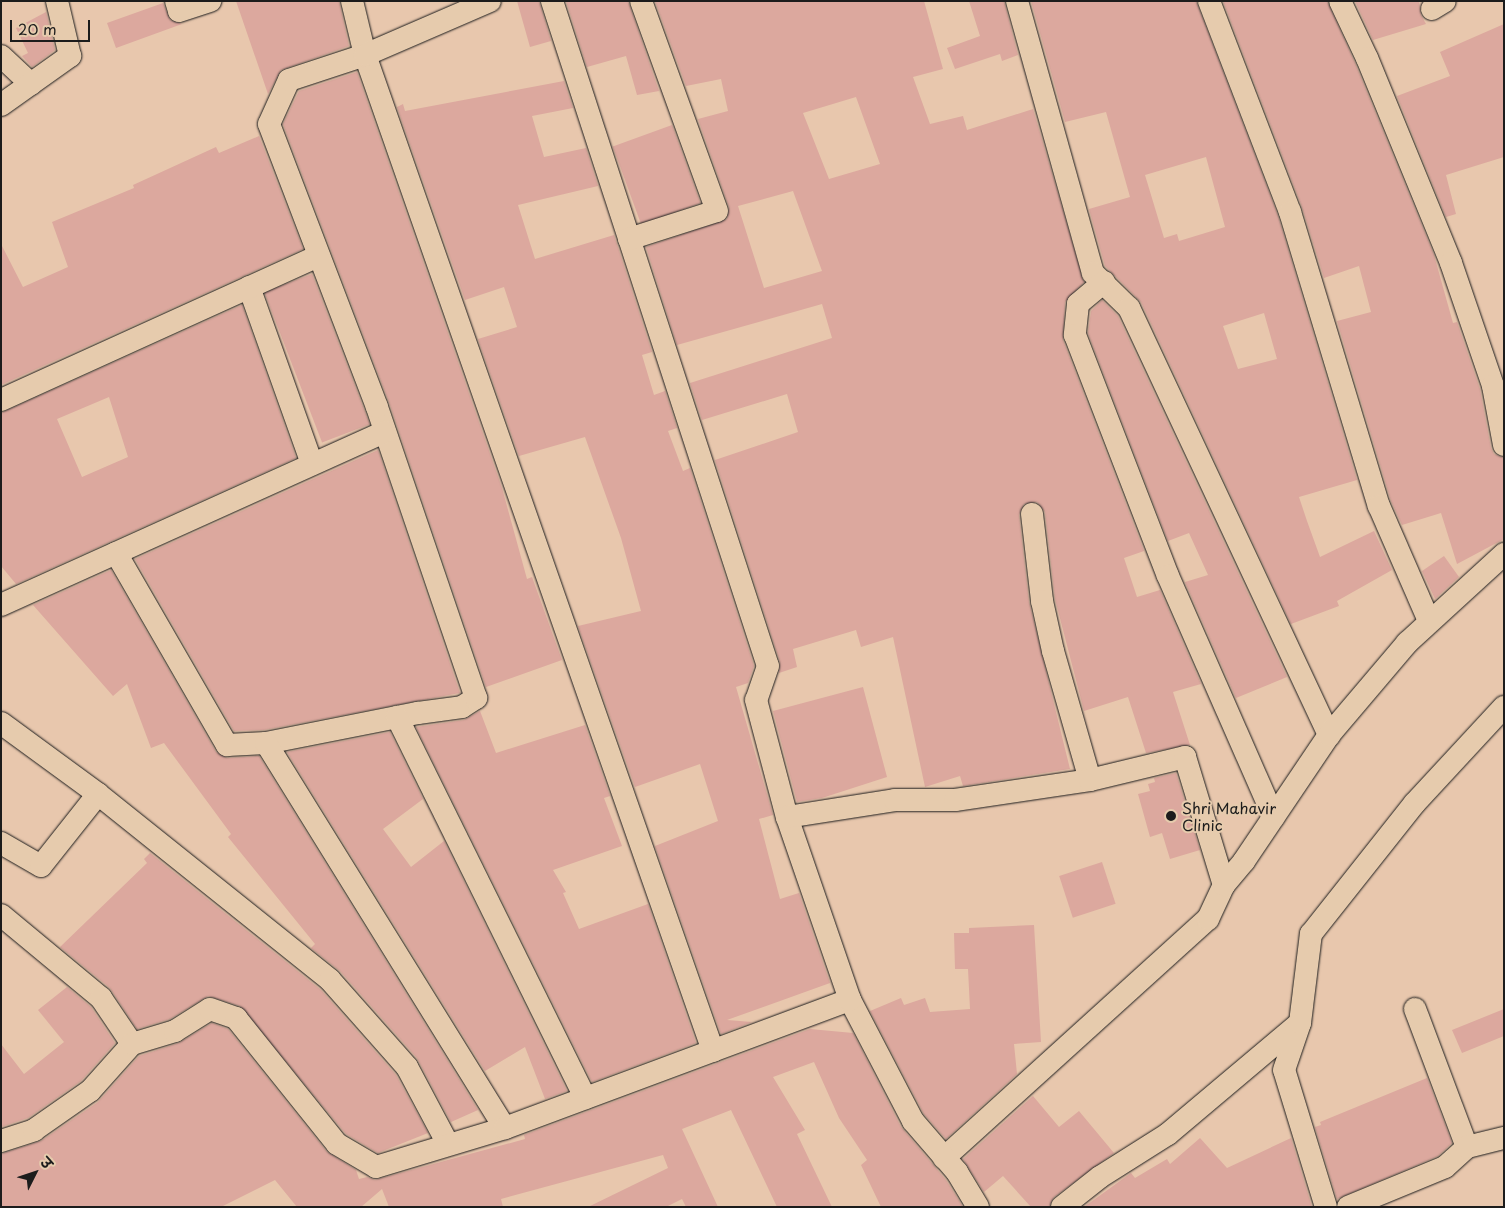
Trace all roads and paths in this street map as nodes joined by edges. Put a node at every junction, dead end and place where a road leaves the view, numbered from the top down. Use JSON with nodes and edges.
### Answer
{"nodes":[{"id":1,"x":57,"y":1,"type":"edge"},
{"id":2,"x":176,"y":1,"type":"edge"},
{"id":3,"x":210,"y":1,"type":"edge"},
{"id":4,"x":352,"y":1,"type":"edge"},
{"id":5,"x":490,"y":1,"type":"edge"},
{"id":6,"x":552,"y":1,"type":"edge"},
{"id":7,"x":641,"y":1,"type":"edge"},
{"id":8,"x":1017,"y":1,"type":"edge"},
{"id":9,"x":1209,"y":1,"type":"edge"},
{"id":10,"x":1340,"y":1,"type":"edge"},
{"id":11,"x":365,"y":55,"type":"junction"},
{"id":12,"x":1,"y":56,"type":"edge"},
{"id":13,"x":31,"y":84,"type":"junction"},
{"id":14,"x":1,"y":105,"type":"edge"},
{"id":15,"x":629,"y":239,"type":"junction"},
{"id":16,"x":319,"y":256,"type":"junction"},
{"id":17,"x":1104,"y":282,"type":"junction"},
{"id":18,"x":249,"y":288,"type":"junction"},
{"id":19,"x":1,"y":400,"type":"edge"},
{"id":20,"x":385,"y":432,"type":"junction"},
{"id":21,"x":1504,"y":445,"type":"edge"},
{"id":22,"x":312,"y":464,"type":"junction"},
{"id":23,"x":1032,"y":514,"type":"dead end"},
{"id":24,"x":116,"y":553,"type":"junction"},
{"id":25,"x":1504,"y":554,"type":"edge"},
{"id":26,"x":1,"y":605,"type":"edge"},
{"id":27,"x":1429,"y":621,"type":"junction"},
{"id":28,"x":1504,"y":707,"type":"edge"},
{"id":29,"x":397,"y":717,"type":"junction"},
{"id":30,"x":1,"y":723,"type":"edge"},
{"id":31,"x":1329,"y":735,"type":"junction"},
{"id":32,"x":266,"y":743,"type":"junction"},
{"id":33,"x":1090,"y":780,"type":"junction"},
{"id":34,"x":98,"y":794,"type":"junction"},
{"id":35,"x":787,"y":817,"type":"junction"},
{"id":36,"x":1274,"y":817,"type":"junction"},
{"id":37,"x":1,"y":843,"type":"edge"},
{"id":38,"x":1224,"y":885,"type":"junction"},
{"id":39,"x":1,"y":915,"type":"edge"},
{"id":40,"x":850,"y":1000,"type":"junction"},
{"id":41,"x":1416,"y":1009,"type":"dead end"},
{"id":42,"x":1300,"y":1023,"type":"junction"},
{"id":43,"x":132,"y":1044,"type":"junction"},
{"id":44,"x":713,"y":1051,"type":"junction"},
{"id":45,"x":585,"y":1098,"type":"junction"},
{"id":46,"x":505,"y":1128,"type":"junction"},
{"id":47,"x":1504,"y":1138,"type":"edge"},
{"id":48,"x":1,"y":1141,"type":"edge"},
{"id":49,"x":448,"y":1144,"type":"junction"},
{"id":50,"x":1467,"y":1148,"type":"junction"},
{"id":51,"x":944,"y":1158,"type":"junction"},
{"id":52,"x":977,"y":1207,"type":"edge"},
{"id":53,"x":1062,"y":1207,"type":"edge"},
{"id":54,"x":1326,"y":1207,"type":"edge"},
{"id":55,"x":1348,"y":1207,"type":"edge"}],
"edges":[{"from":1,"to":13,"type":"street"},
{"from":2,"to":3,"type":"street"},
{"from":4,"to":11,"type":"street"},
{"from":5,"to":11,"type":"street"},
{"from":6,"to":15,"type":"street"},
{"from":7,"to":15,"type":"street"},
{"from":8,"to":17,"type":"street"},
{"from":9,"to":27,"type":"street"},
{"from":10,"to":21,"type":"street"},
{"from":11,"to":16,"type":"street"},
{"from":11,"to":44,"type":"street"},
{"from":12,"to":13,"type":"street"},
{"from":13,"to":14,"type":"street"},
{"from":15,"to":35,"type":"street"},
{"from":16,"to":18,"type":"street"},
{"from":16,"to":20,"type":"street"},
{"from":17,"to":31,"type":"street"},
{"from":17,"to":36,"type":"street"},
{"from":18,"to":19,"type":"street"},
{"from":18,"to":22,"type":"street"},
{"from":20,"to":22,"type":"street"},
{"from":20,"to":29,"type":"street"},
{"from":22,"to":24,"type":"street"},
{"from":23,"to":33,"type":"street"},
{"from":24,"to":26,"type":"street"},
{"from":24,"to":32,"type":"street"},
{"from":25,"to":27,"type":"street"},
{"from":27,"to":31,"type":"street"},
{"from":28,"to":42,"type":"street"},
{"from":29,"to":32,"type":"street"},
{"from":29,"to":45,"type":"street"},
{"from":30,"to":34,"type":"street"},
{"from":31,"to":36,"type":"street"},
{"from":32,"to":46,"type":"street"},
{"from":33,"to":35,"type":"street"},
{"from":33,"to":38,"type":"street"},
{"from":34,"to":37,"type":"street"},
{"from":34,"to":49,"type":"street"},
{"from":35,"to":40,"type":"street"},
{"from":36,"to":38,"type":"street"},
{"from":38,"to":51,"type":"street"},
{"from":39,"to":43,"type":"street"},
{"from":40,"to":44,"type":"street"},
{"from":40,"to":51,"type":"street"},
{"from":41,"to":50,"type":"street"},
{"from":42,"to":53,"type":"street"},
{"from":42,"to":54,"type":"street"},
{"from":43,"to":48,"type":"street"},
{"from":43,"to":49,"type":"street"},
{"from":44,"to":45,"type":"street"},
{"from":45,"to":46,"type":"street"},
{"from":46,"to":49,"type":"street"},
{"from":47,"to":50,"type":"street"},
{"from":50,"to":55,"type":"street"},
{"from":51,"to":52,"type":"street"}]}
